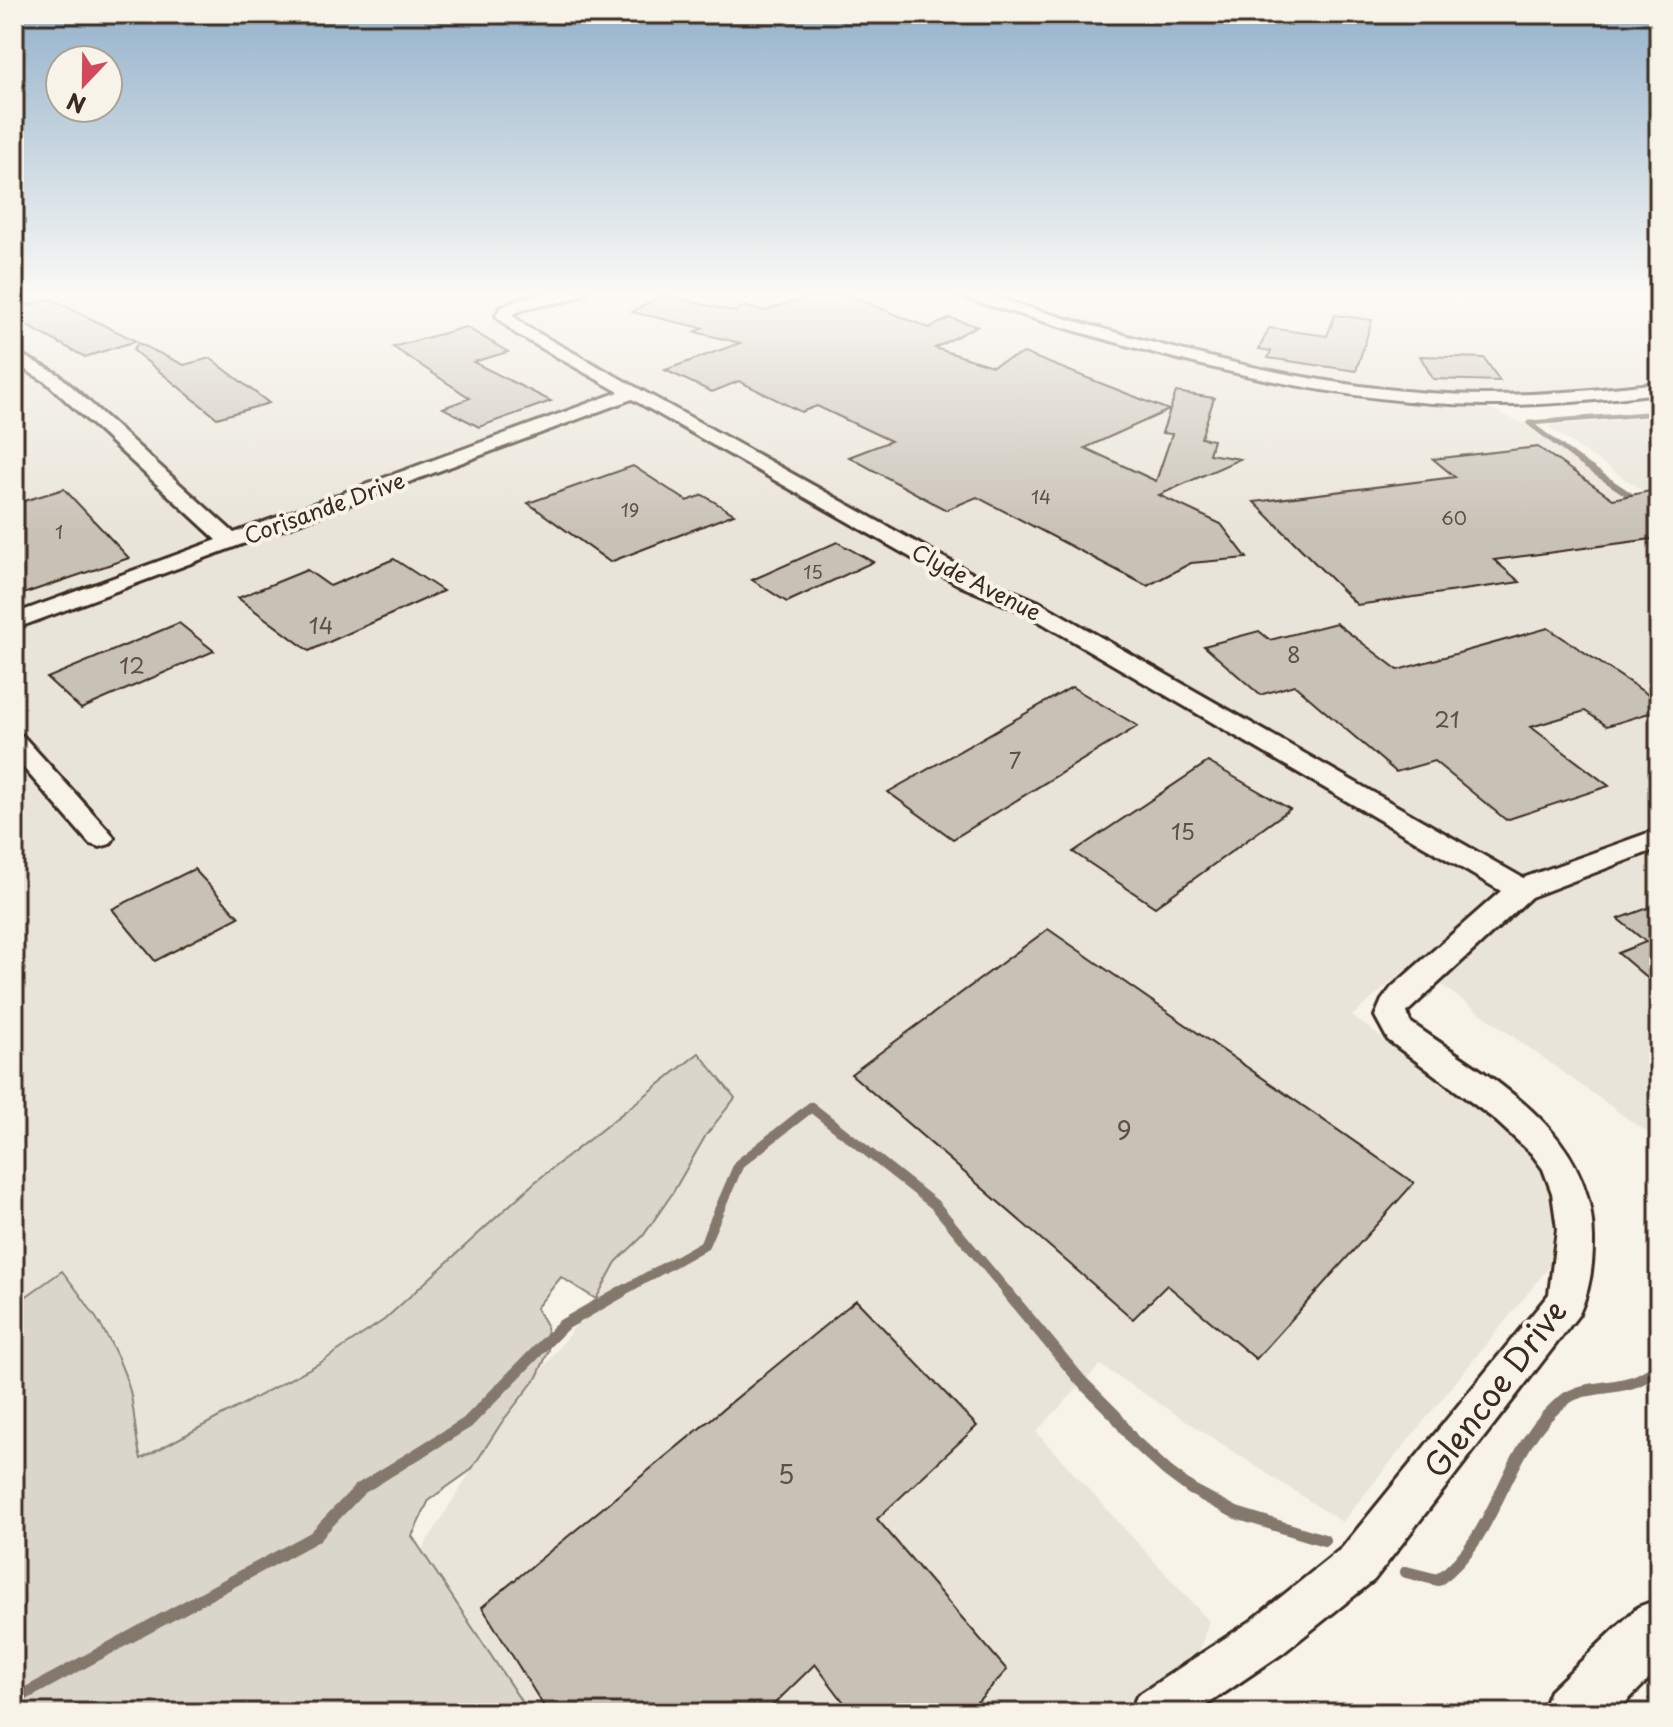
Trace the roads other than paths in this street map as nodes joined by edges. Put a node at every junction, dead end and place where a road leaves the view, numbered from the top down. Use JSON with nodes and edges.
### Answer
{"nodes":[{"id":1,"x":43,"y":373,"type":"edge"},
{"id":2,"x":599,"y":373,"type":"edge"},
{"id":3,"x":1249,"y":373,"type":"edge"},
{"id":4,"x":1659,"y":388,"type":"edge"},
{"id":5,"x":635,"y":392,"type":"junction"},
{"id":6,"x":232,"y":542,"type":"junction"},
{"id":7,"x":14,"y":622,"type":"edge"},
{"id":8,"x":14,"y":741,"type":"edge"},
{"id":9,"x":100,"y":838,"type":"dead end"},
{"id":10,"x":1659,"y":838,"type":"edge"},
{"id":11,"x":1521,"y":890,"type":"junction"},
{"id":12,"x":1659,"y":1628,"type":"edge"},
{"id":13,"x":1154,"y":1713,"type":"edge"},
{"id":14,"x":1572,"y":1713,"type":"edge"}],
"edges":[{"from":1,"to":6,"type":"street"},
{"from":2,"to":5,"type":"street","name":"Clyde Avenue"},
{"from":3,"to":4,"type":"street"},
{"from":5,"to":6,"type":"street","name":"Corisande Drive"},
{"from":5,"to":11,"type":"street","name":"Clyde Avenue"},
{"from":6,"to":7,"type":"street","name":"Corisande Drive"},
{"from":8,"to":9,"type":"street"},
{"from":10,"to":11,"type":"street","name":"Glencoe Drive"},
{"from":11,"to":13,"type":"street","name":"Glencoe Drive"},
{"from":12,"to":14,"type":"main road"}]}
